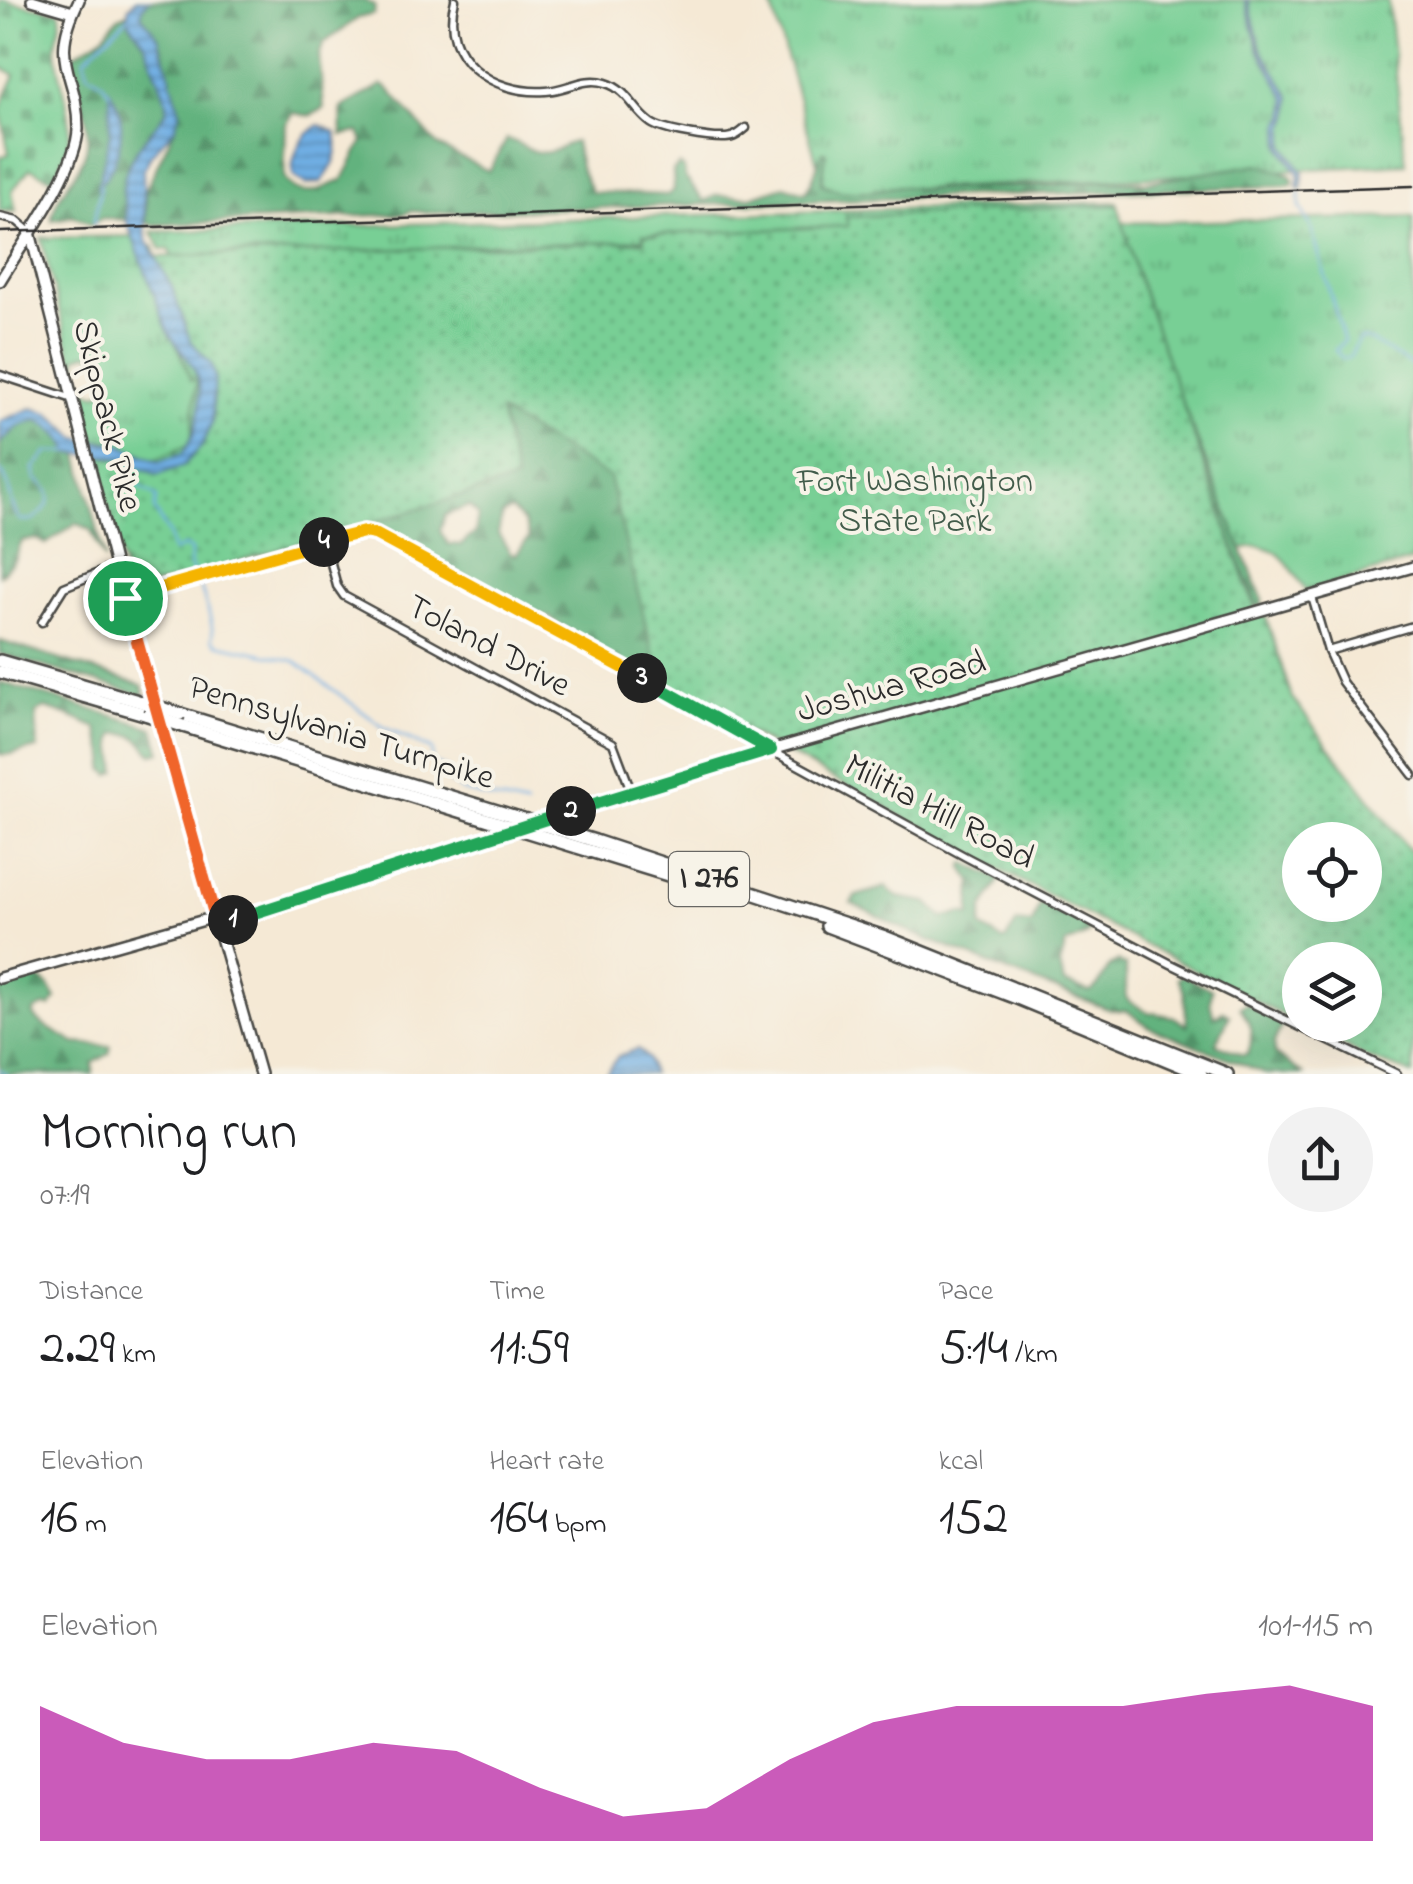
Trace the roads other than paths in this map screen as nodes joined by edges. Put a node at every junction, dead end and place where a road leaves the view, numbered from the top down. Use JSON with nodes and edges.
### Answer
{"nodes":[{"id":1,"x":32,"y":0,"type":"edge"},
{"id":2,"x":79,"y":0,"type":"edge"},
{"id":3,"x":455,"y":0,"type":"edge"},
{"id":4,"x":74,"y":12,"type":"junction"},
{"id":5,"x":746,"y":128,"type":"dead end"},
{"id":6,"x":0,"y":217,"type":"edge"},
{"id":7,"x":30,"y":232,"type":"junction"},
{"id":8,"x":18,"y":252,"type":"junction"},
{"id":9,"x":37,"y":254,"type":"junction"},
{"id":10,"x":0,"y":281,"type":"edge"},
{"id":11,"x":0,"y":375,"type":"edge"},
{"id":12,"x":74,"y":400,"type":"junction"},
{"id":13,"x":326,"y":541,"type":"junction"},
{"id":14,"x":115,"y":566,"type":"junction"},
{"id":15,"x":1413,"y":567,"type":"edge"},
{"id":16,"x":1312,"y":597,"type":"junction"},
{"id":17,"x":125,"y":598,"type":"junction"},
{"id":18,"x":42,"y":622,"type":"dead end"},
{"id":19,"x":1413,"y":626,"type":"edge"},
{"id":20,"x":1328,"y":651,"type":"junction"},
{"id":21,"x":0,"y":661,"type":"edge"},
{"id":22,"x":0,"y":672,"type":"edge"},
{"id":23,"x":147,"y":709,"type":"junction"},
{"id":24,"x":181,"y":720,"type":"junction"},
{"id":25,"x":771,"y":750,"type":"junction"},
{"id":26,"x":1412,"y":771,"type":"edge"},
{"id":27,"x":632,"y":792,"type":"junction"},
{"id":28,"x":216,"y":921,"type":"junction"},
{"id":29,"x":0,"y":978,"type":"edge"},
{"id":30,"x":260,"y":1074,"type":"edge"},
{"id":31,"x":1201,"y":1074,"type":"edge"},
{"id":32,"x":1227,"y":1074,"type":"edge"},
{"id":33,"x":1398,"y":1074,"type":"edge"}],
"edges":[{"from":1,"to":4,"type":"main road"},
{"from":2,"to":4,"type":"main road"},
{"from":3,"to":5,"type":"street"},
{"from":4,"to":7,"type":"main road"},
{"from":6,"to":7,"type":"street"},
{"from":7,"to":8,"type":"main road"},
{"from":7,"to":9,"type":"main road","name":"Skippack Pike"},
{"from":8,"to":9,"type":"main road"},
{"from":8,"to":10,"type":"main road"},
{"from":9,"to":12,"type":"main road","name":"Skippack Pike"},
{"from":11,"to":12,"type":"street"},
{"from":12,"to":14,"type":"main road","name":"Skippack Pike"},
{"from":13,"to":17,"type":"street","name":"Militia Hill Road"},
{"from":13,"to":25,"type":"street","name":"Militia Hill Road"},
{"from":13,"to":27,"type":"street","name":"Toland Drive"},
{"from":14,"to":17,"type":"main road","name":"Skippack Pike"},
{"from":14,"to":18,"type":"street"},
{"from":15,"to":16,"type":"main road","name":"Joshua Road"},
{"from":16,"to":20,"type":"street"},
{"from":16,"to":25,"type":"main road","name":"Joshua Road"},
{"from":17,"to":28,"type":"main road","name":"Skippack Pike"},
{"from":19,"to":20,"type":"street"},
{"from":20,"to":26,"type":"street"},
{"from":21,"to":23,"type":"highway","name":"Pennsylvania Turnpike","number":"I 276"},
{"from":22,"to":23,"type":"highway","name":"Pennsylvania Turnpike","number":"I 276"},
{"from":23,"to":24,"type":"highway","name":"Pennsylvania Turnpike","number":"I 276","bridge":true},
{"from":24,"to":31,"type":"highway","name":"Pennsylvania Turnpike","number":"I 276"},
{"from":24,"to":32,"type":"highway","name":"Pennsylvania Turnpike","number":"I 276"},
{"from":25,"to":27,"type":"main road","name":"Joshua Road"},
{"from":25,"to":33,"type":"street","name":"Militia Hill Road"},
{"from":27,"to":28,"type":"main road","name":"Joshua Road","bridge":true},
{"from":28,"to":29,"type":"main road","name":"Joshua Road"},
{"from":28,"to":30,"type":"main road","name":"Skippack Pike"}]}
